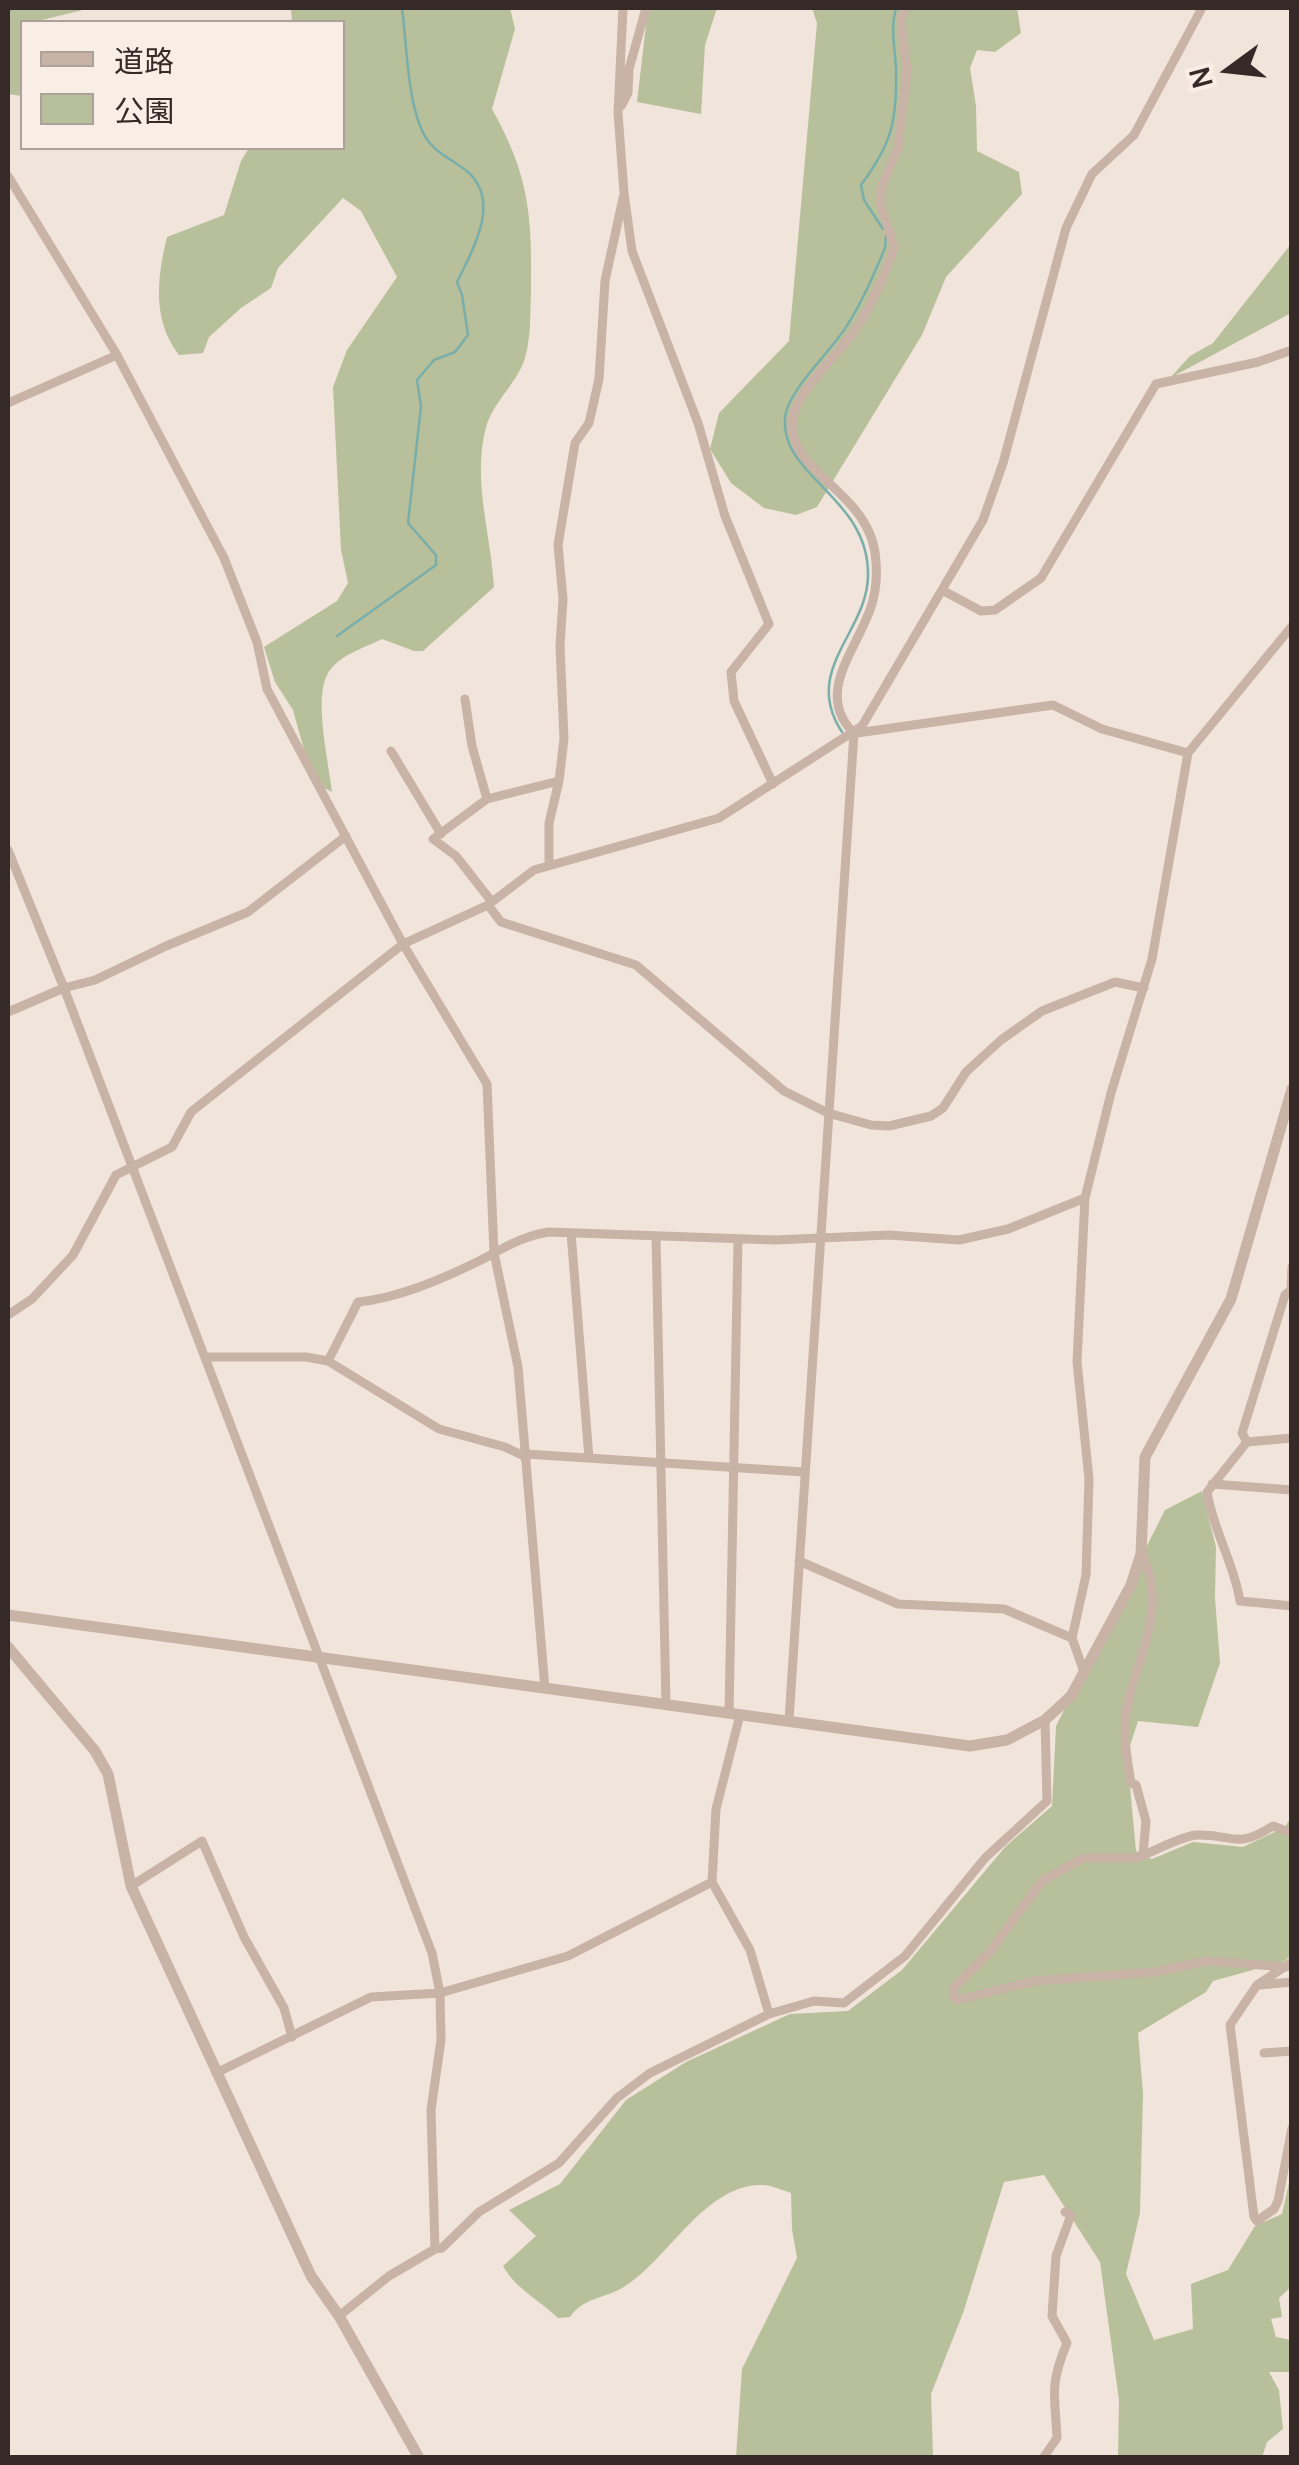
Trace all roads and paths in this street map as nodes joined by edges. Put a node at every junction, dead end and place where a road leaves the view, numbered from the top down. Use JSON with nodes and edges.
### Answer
{"nodes":[{"id":1,"x":623,"y":8,"type":"edge"},
{"id":2,"x":646,"y":8,"type":"edge"},
{"id":3,"x":906,"y":8,"type":"edge"},
{"id":4,"x":1202,"y":8,"type":"edge"},
{"id":5,"x":618,"y":113,"type":"junction"},
{"id":6,"x":8,"y":176,"type":"edge"},
{"id":7,"x":624,"y":193,"type":"junction"},
{"id":8,"x":1292,"y":350,"type":"edge"},
{"id":9,"x":117,"y":355,"type":"junction"},
{"id":10,"x":8,"y":403,"type":"edge"},
{"id":11,"x":942,"y":590,"type":"junction"},
{"id":12,"x":1292,"y":626,"type":"edge"},
{"id":13,"x":465,"y":700,"type":"dead end"},
{"id":14,"x":854,"y":733,"type":"junction"},
{"id":15,"x":390,"y":751,"type":"dead end"},
{"id":16,"x":1188,"y":754,"type":"junction"},
{"id":17,"x":559,"y":781,"type":"junction"},
{"id":18,"x":773,"y":784,"type":"junction"},
{"id":19,"x":487,"y":799,"type":"junction"},
{"id":20,"x":441,"y":834,"type":"junction"},
{"id":21,"x":346,"y":836,"type":"junction"},
{"id":22,"x":8,"y":850,"type":"edge"},
{"id":23,"x":549,"y":864,"type":"junction"},
{"id":24,"x":490,"y":904,"type":"junction"},
{"id":25,"x":404,"y":944,"type":"junction"},
{"id":26,"x":64,"y":988,"type":"junction"},
{"id":27,"x":1144,"y":988,"type":"junction"},
{"id":28,"x":8,"y":1012,"type":"edge"},
{"id":29,"x":1292,"y":1089,"type":"edge"},
{"id":30,"x":828,"y":1114,"type":"junction"},
{"id":31,"x":134,"y":1168,"type":"junction"},
{"id":32,"x":1085,"y":1198,"type":"junction"},
{"id":33,"x":571,"y":1232,"type":"junction"},
{"id":34,"x":656,"y":1236,"type":"junction"},
{"id":35,"x":819,"y":1238,"type":"junction"},
{"id":36,"x":738,"y":1239,"type":"junction"},
{"id":37,"x":494,"y":1253,"type":"junction"},
{"id":38,"x":1292,"y":1267,"type":"edge"},
{"id":39,"x":8,"y":1315,"type":"edge"},
{"id":40,"x":205,"y":1357,"type":"junction"},
{"id":41,"x":328,"y":1361,"type":"junction"},
{"id":42,"x":1292,"y":1438,"type":"edge"},
{"id":43,"x":1247,"y":1442,"type":"junction"},
{"id":44,"x":526,"y":1455,"type":"junction"},
{"id":45,"x":589,"y":1458,"type":"junction"},
{"id":46,"x":661,"y":1462,"type":"junction"},
{"id":47,"x":734,"y":1467,"type":"junction"},
{"id":48,"x":804,"y":1472,"type":"junction"},
{"id":49,"x":1212,"y":1484,"type":"junction"},
{"id":50,"x":1292,"y":1490,"type":"edge"},
{"id":51,"x":1141,"y":1554,"type":"junction"},
{"id":52,"x":798,"y":1560,"type":"junction"},
{"id":53,"x":1292,"y":1606,"type":"edge"},
{"id":54,"x":8,"y":1616,"type":"edge"},
{"id":55,"x":1072,"y":1638,"type":"junction"},
{"id":56,"x":8,"y":1647,"type":"edge"},
{"id":57,"x":321,"y":1659,"type":"junction"},
{"id":58,"x":1084,"y":1672,"type":"junction"},
{"id":59,"x":545,"y":1689,"type":"junction"},
{"id":60,"x":666,"y":1705,"type":"junction"},
{"id":61,"x":735,"y":1714,"type":"junction"},
{"id":62,"x":788,"y":1720,"type":"junction"},
{"id":63,"x":1045,"y":1720,"type":"junction"},
{"id":64,"x":1292,"y":1833,"type":"edge"},
{"id":65,"x":1143,"y":1854,"type":"junction"},
{"id":66,"x":712,"y":1882,"type":"junction"},
{"id":67,"x":131,"y":1886,"type":"junction"},
{"id":68,"x":1289,"y":1964,"type":"edge"},
{"id":69,"x":1292,"y":1982,"type":"edge"},
{"id":70,"x":1257,"y":1985,"type":"junction"},
{"id":71,"x":440,"y":1994,"type":"junction"},
{"id":72,"x":769,"y":2014,"type":"junction"},
{"id":73,"x":292,"y":2037,"type":"junction"},
{"id":74,"x":1292,"y":2051,"type":"edge"},
{"id":75,"x":1264,"y":2052,"type":"dead end"},
{"id":76,"x":216,"y":2073,"type":"junction"},
{"id":77,"x":1292,"y":2128,"type":"edge"},
{"id":78,"x":1065,"y":2212,"type":"dead end"},
{"id":79,"x":435,"y":2249,"type":"junction"},
{"id":80,"x":338,"y":2316,"type":"junction"},
{"id":81,"x":419,"y":2458,"type":"edge"},
{"id":82,"x":1044,"y":2458,"type":"edge"}],
"edges":[{"from":1,"to":5,"type":"street"},
{"from":2,"to":5,"type":"street"},
{"from":3,"to":14,"type":"street"},
{"from":4,"to":11,"type":"street"},
{"from":5,"to":7,"type":"street"},
{"from":6,"to":9,"type":"street"},
{"from":7,"to":17,"type":"street"},
{"from":7,"to":18,"type":"street"},
{"from":8,"to":11,"type":"street"},
{"from":9,"to":10,"type":"street"},
{"from":9,"to":21,"type":"street"},
{"from":11,"to":14,"type":"street"},
{"from":12,"to":16,"type":"street"},
{"from":13,"to":19,"type":"street"},
{"from":14,"to":16,"type":"street"},
{"from":14,"to":18,"type":"street"},
{"from":14,"to":30,"type":"street"},
{"from":15,"to":20,"type":"street"},
{"from":16,"to":27,"type":"street"},
{"from":17,"to":19,"type":"street"},
{"from":17,"to":23,"type":"street"},
{"from":18,"to":23,"type":"street"},
{"from":19,"to":20,"type":"street"},
{"from":20,"to":24,"type":"street"},
{"from":21,"to":25,"type":"street"},
{"from":21,"to":26,"type":"street"},
{"from":22,"to":26,"type":"street"},
{"from":23,"to":24,"type":"street"},
{"from":24,"to":25,"type":"street"},
{"from":24,"to":30,"type":"street"},
{"from":25,"to":31,"type":"street"},
{"from":25,"to":37,"type":"street"},
{"from":26,"to":28,"type":"street"},
{"from":26,"to":31,"type":"street"},
{"from":27,"to":30,"type":"street"},
{"from":27,"to":32,"type":"street"},
{"from":29,"to":51,"type":"street"},
{"from":30,"to":35,"type":"street"},
{"from":31,"to":39,"type":"street"},
{"from":31,"to":40,"type":"street"},
{"from":32,"to":35,"type":"street"},
{"from":32,"to":55,"type":"street"},
{"from":33,"to":34,"type":"street"},
{"from":33,"to":37,"type":"street"},
{"from":33,"to":45,"type":"street"},
{"from":34,"to":36,"type":"street"},
{"from":34,"to":46,"type":"street"},
{"from":35,"to":36,"type":"street"},
{"from":35,"to":48,"type":"street"},
{"from":36,"to":47,"type":"street"},
{"from":37,"to":41,"type":"street"},
{"from":37,"to":44,"type":"street"},
{"from":38,"to":43,"type":"street"},
{"from":40,"to":41,"type":"street"},
{"from":40,"to":57,"type":"street"},
{"from":41,"to":44,"type":"street"},
{"from":42,"to":43,"type":"street"},
{"from":43,"to":49,"type":"street"},
{"from":44,"to":45,"type":"street"},
{"from":44,"to":59,"type":"street"},
{"from":45,"to":46,"type":"street"},
{"from":46,"to":47,"type":"street"},
{"from":46,"to":60,"type":"street"},
{"from":47,"to":48,"type":"street"},
{"from":47,"to":61,"type":"street"},
{"from":48,"to":52,"type":"street"},
{"from":49,"to":50,"type":"street"},
{"from":49,"to":53,"type":"street"},
{"from":51,"to":58,"type":"street"},
{"from":51,"to":65,"type":"street"},
{"from":52,"to":55,"type":"street"},
{"from":52,"to":62,"type":"street"},
{"from":54,"to":57,"type":"street"},
{"from":55,"to":58,"type":"street"},
{"from":56,"to":67,"type":"street"},
{"from":57,"to":59,"type":"street"},
{"from":57,"to":71,"type":"street"},
{"from":58,"to":63,"type":"street"},
{"from":59,"to":60,"type":"street"},
{"from":60,"to":61,"type":"street"},
{"from":61,"to":62,"type":"street"},
{"from":61,"to":66,"type":"street"},
{"from":62,"to":63,"type":"street"},
{"from":63,"to":72,"type":"street"},
{"from":64,"to":65,"type":"street"},
{"from":65,"to":68,"type":"street"},
{"from":66,"to":71,"type":"street"},
{"from":66,"to":72,"type":"street"},
{"from":67,"to":73,"type":"street"},
{"from":67,"to":76,"type":"street"},
{"from":68,"to":70,"type":"street"},
{"from":69,"to":70,"type":"street"},
{"from":70,"to":77,"type":"street"},
{"from":71,"to":73,"type":"street"},
{"from":71,"to":79,"type":"street"},
{"from":72,"to":79,"type":"street"},
{"from":73,"to":76,"type":"street"},
{"from":74,"to":75,"type":"street"},
{"from":76,"to":80,"type":"street"},
{"from":78,"to":82,"type":"street"},
{"from":79,"to":80,"type":"street"},
{"from":80,"to":81,"type":"street"}]}
